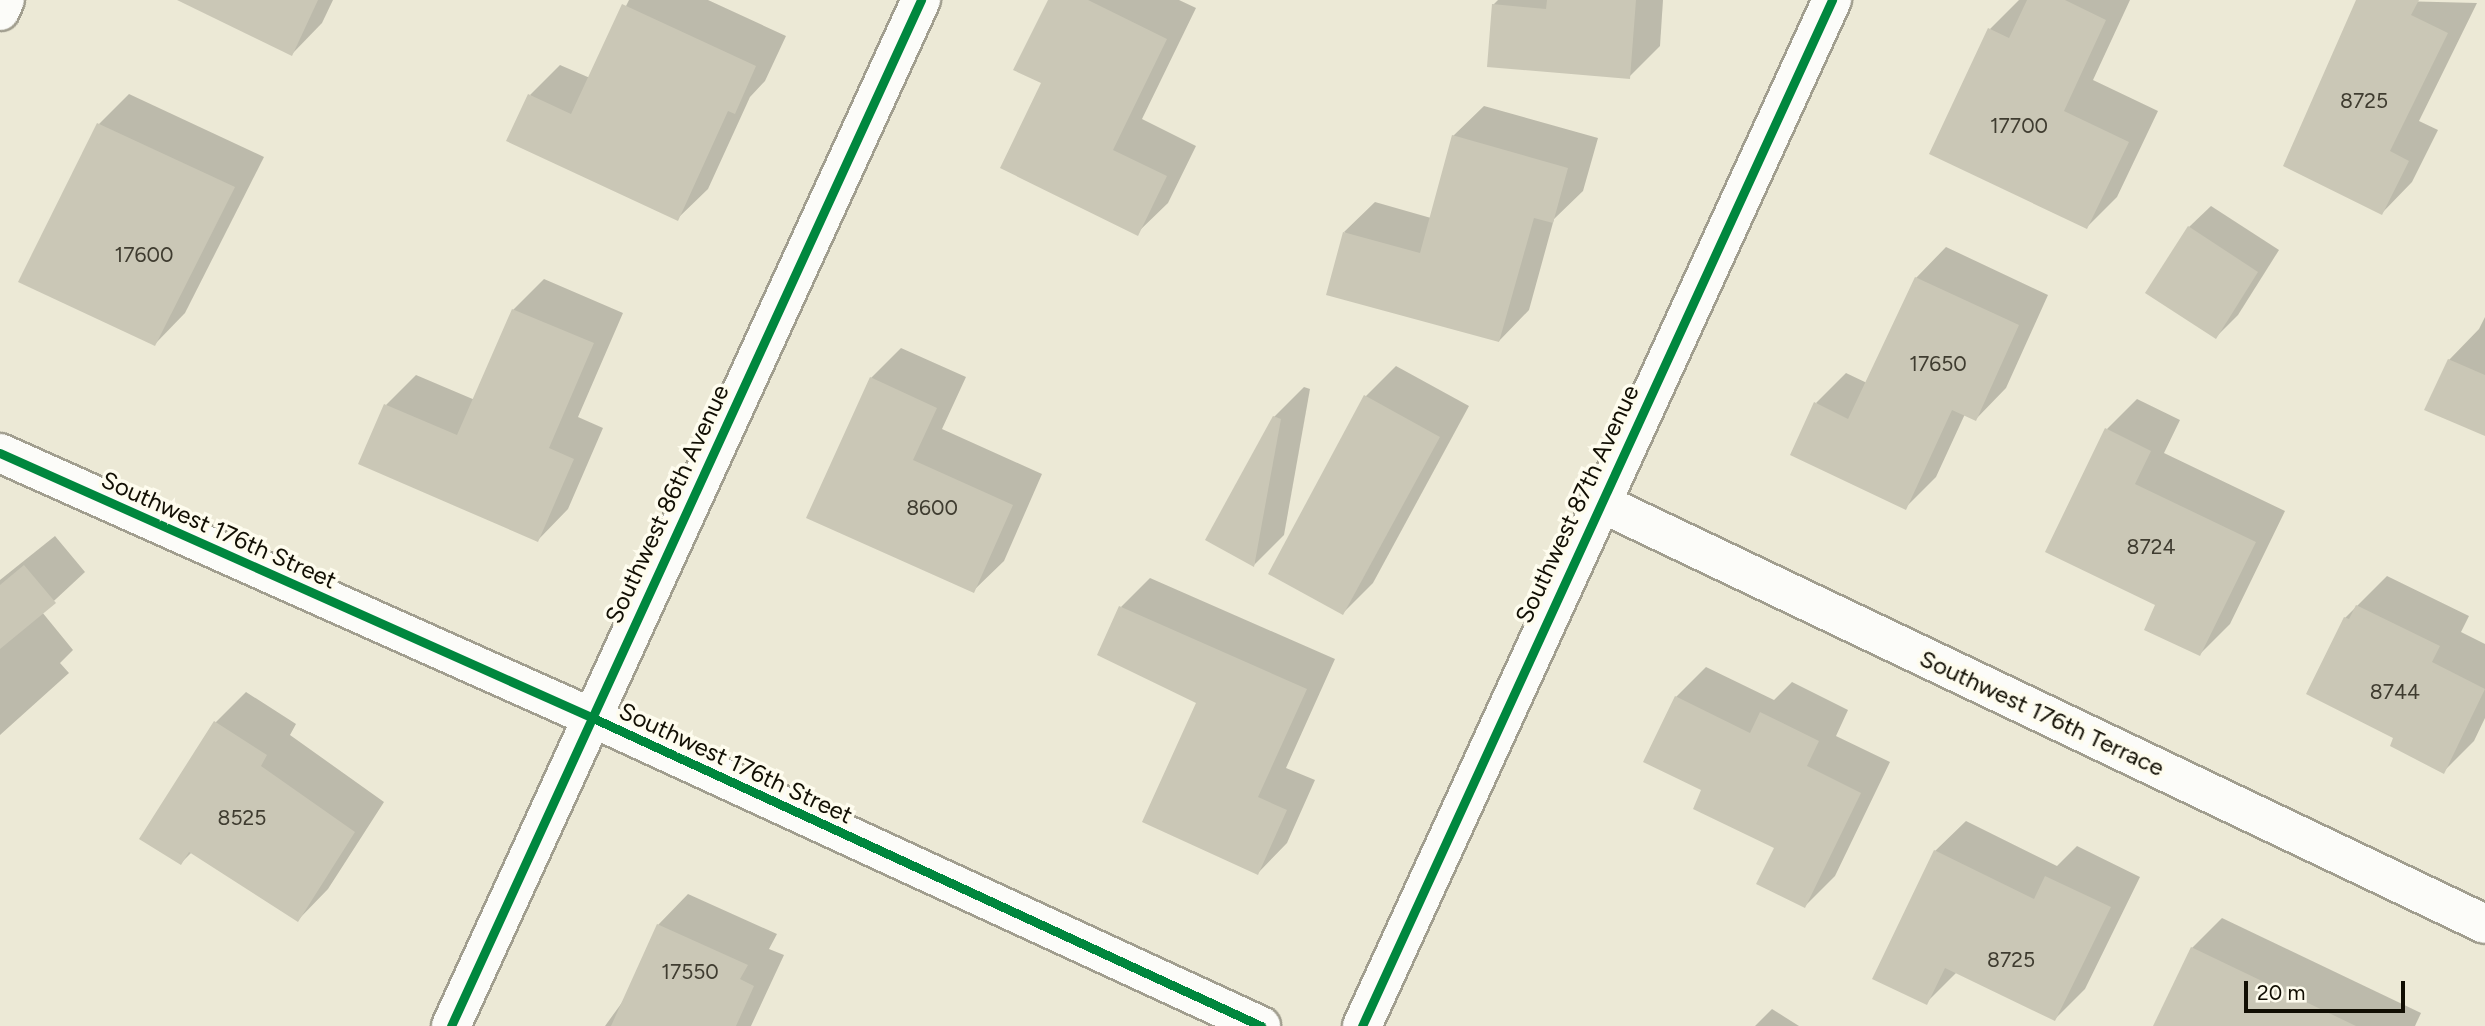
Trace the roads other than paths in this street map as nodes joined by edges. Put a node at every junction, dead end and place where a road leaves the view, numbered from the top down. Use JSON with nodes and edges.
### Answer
{"nodes":[{"id":1,"x":5,"y":0,"type":"edge"},
{"id":2,"x":921,"y":0,"type":"edge"},
{"id":3,"x":1832,"y":0,"type":"edge"},
{"id":4,"x":0,"y":11,"type":"edge"},
{"id":5,"x":0,"y":453,"type":"edge"},
{"id":6,"x":1599,"y":502,"type":"junction"},
{"id":7,"x":591,"y":717,"type":"junction"},
{"id":8,"x":2485,"y":924,"type":"edge"},
{"id":9,"x":451,"y":1026,"type":"edge"},
{"id":10,"x":1261,"y":1026,"type":"edge"},
{"id":11,"x":1362,"y":1026,"type":"edge"}],
"edges":[{"from":1,"to":4,"type":"street"},
{"from":2,"to":7,"type":"street","name":"Southwest 86th Avenue"},
{"from":3,"to":6,"type":"street","name":"Southwest 87th Avenue"},
{"from":5,"to":7,"type":"street","name":"Southwest 176th Street"},
{"from":6,"to":8,"type":"street","name":"Southwest 176th Terrace"},
{"from":6,"to":11,"type":"street","name":"Southwest 87th Avenue"},
{"from":7,"to":9,"type":"street","name":"Southwest 86th Avenue"},
{"from":7,"to":10,"type":"street","name":"Southwest 176th Street"}]}
